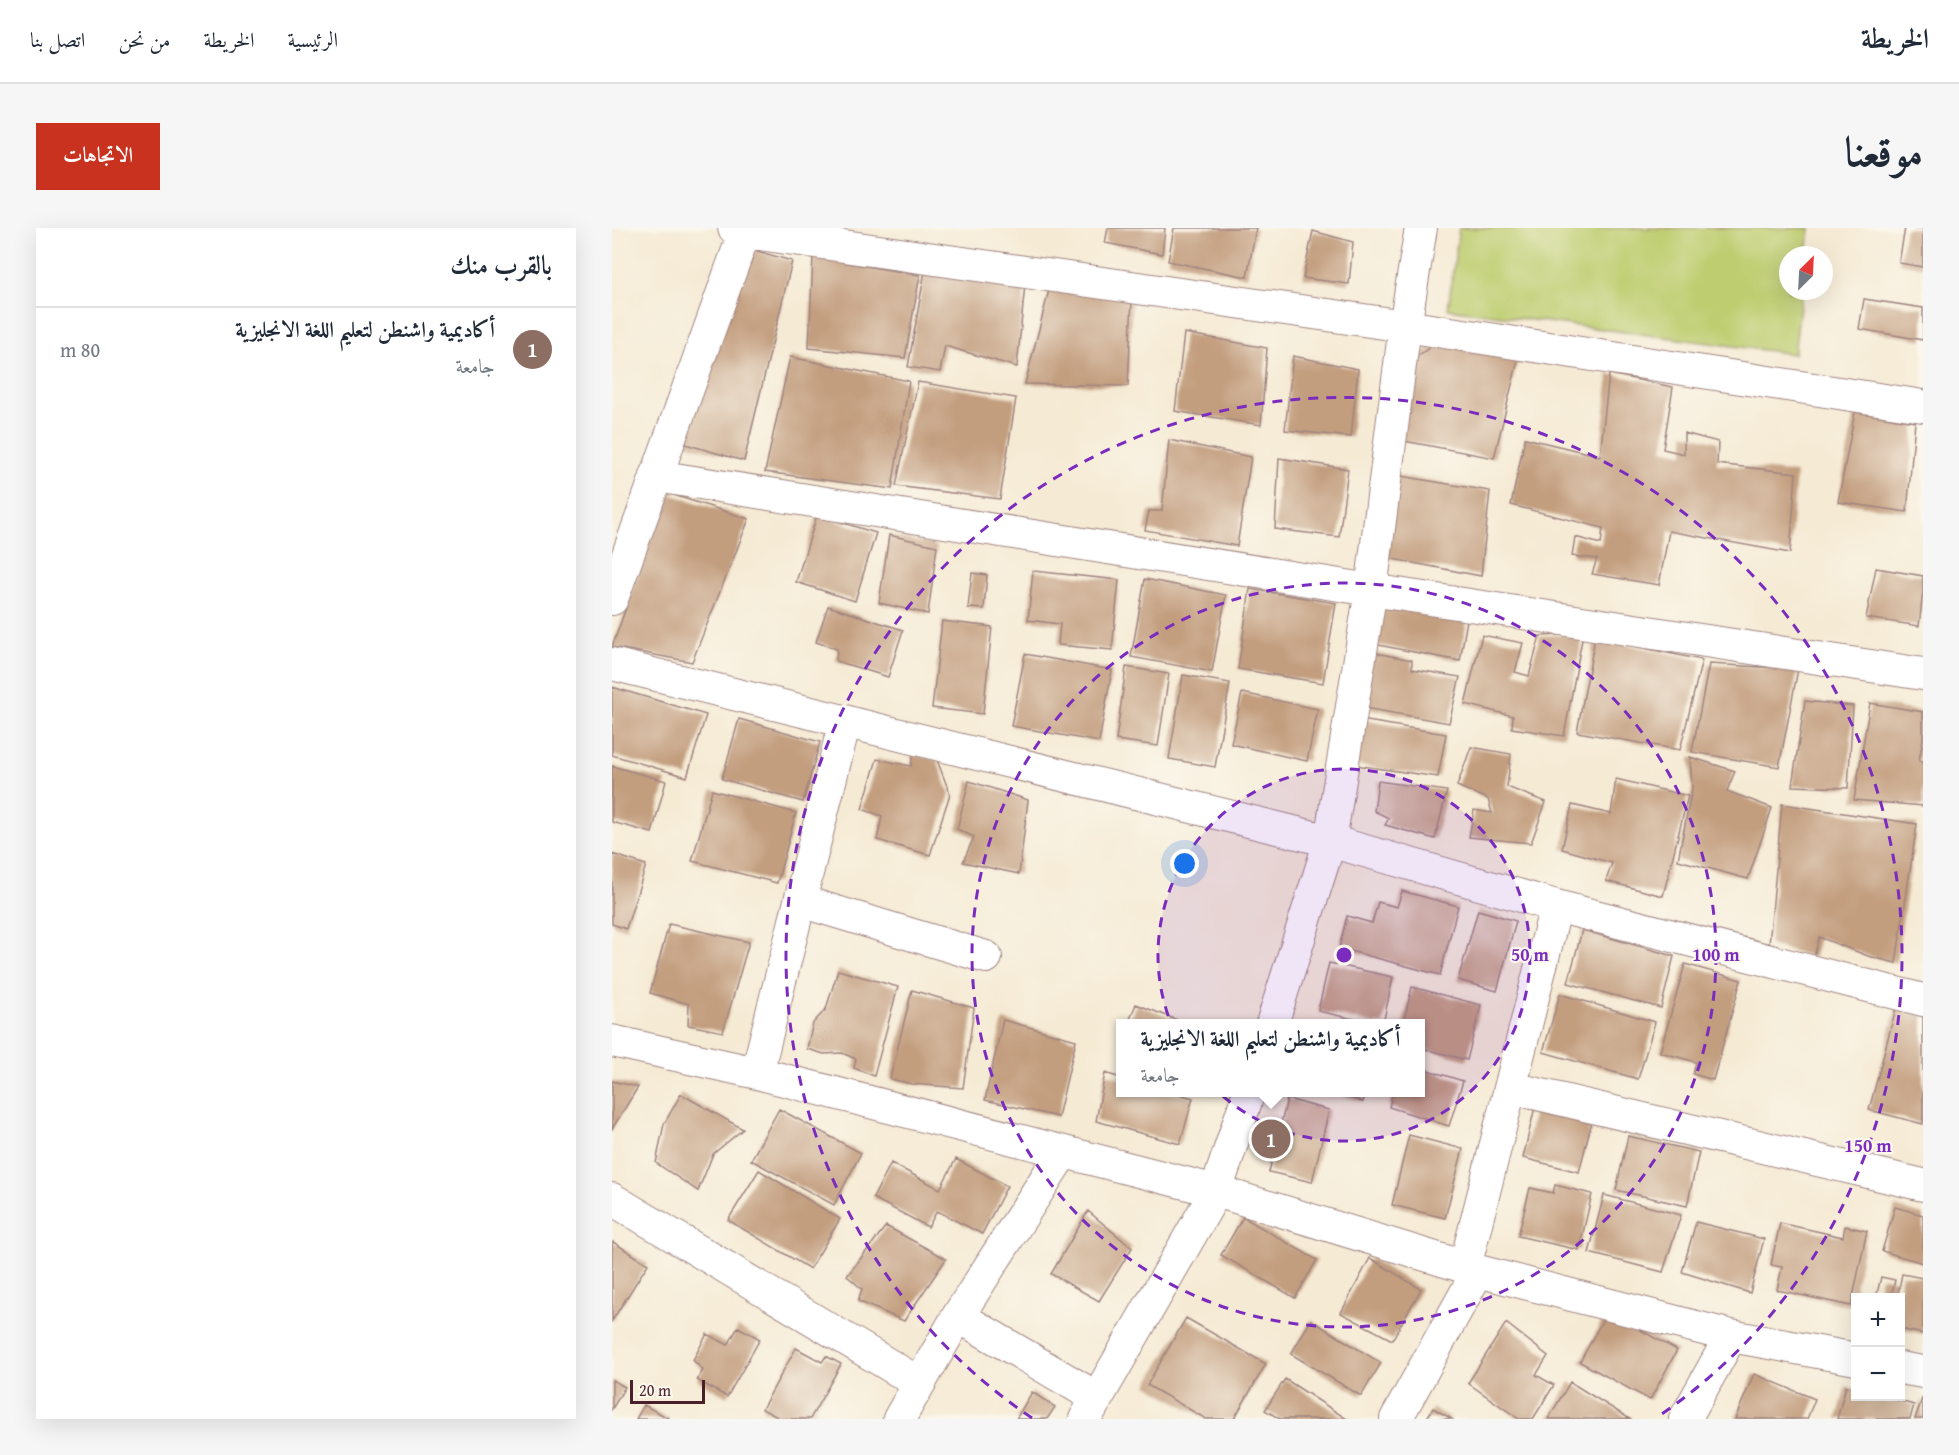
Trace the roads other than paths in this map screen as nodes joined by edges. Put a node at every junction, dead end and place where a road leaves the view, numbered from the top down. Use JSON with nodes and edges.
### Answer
{"nodes":[{"id":1,"x":1421,"y":228,"type":"edge"},
{"id":2,"x":742,"y":229,"type":"edge"},
{"id":3,"x":1405,"y":326,"type":"junction"},
{"id":4,"x":1923,"y":405,"type":"edge"},
{"id":5,"x":657,"y":476,"type":"junction"},
{"id":6,"x":1371,"y":590,"type":"junction"},
{"id":7,"x":612,"y":598,"type":"edge"},
{"id":8,"x":612,"y":664,"type":"edge"},
{"id":9,"x":1923,"y":674,"type":"edge"},
{"id":10,"x":845,"y":721,"type":"junction"},
{"id":11,"x":1330,"y":841,"type":"junction"},
{"id":12,"x":800,"y":901,"type":"junction"},
{"id":13,"x":1556,"y":906,"type":"junction"},
{"id":14,"x":986,"y":957,"type":"dead end"},
{"id":15,"x":1923,"y":1000,"type":"edge"},
{"id":16,"x":1273,"y":1019,"type":"edge"},
{"id":17,"x":612,"y":1041,"type":"edge"},
{"id":18,"x":756,"y":1073,"type":"junction"},
{"id":19,"x":1512,"y":1088,"type":"junction"},
{"id":20,"x":1247,"y":1097,"type":"edge"},
{"id":21,"x":1063,"y":1152,"type":"junction"},
{"id":22,"x":1923,"y":1185,"type":"edge"},
{"id":23,"x":1216,"y":1191,"type":"junction"},
{"id":24,"x":612,"y":1199,"type":"edge"},
{"id":25,"x":1472,"y":1269,"type":"junction"},
{"id":26,"x":958,"y":1316,"type":"junction"},
{"id":27,"x":1731,"y":1336,"type":"junction"},
{"id":28,"x":1851,"y":1358,"type":"edge"},
{"id":29,"x":1905,"y":1369,"type":"edge"},
{"id":30,"x":1923,"y":1372,"type":"edge"},
{"id":31,"x":919,"y":1383,"type":"junction"},
{"id":32,"x":1091,"y":1408,"type":"edge"},
{"id":33,"x":899,"y":1419,"type":"edge"},
{"id":34,"x":1396,"y":1419,"type":"edge"},
{"id":35,"x":1685,"y":1419,"type":"edge"}],
"edges":[{"from":1,"to":3,"type":"street"},
{"from":2,"to":3,"type":"street"},
{"from":2,"to":5,"type":"street"},
{"from":3,"to":4,"type":"street"},
{"from":3,"to":6,"type":"street"},
{"from":5,"to":6,"type":"street"},
{"from":5,"to":7,"type":"street"},
{"from":6,"to":9,"type":"street"},
{"from":6,"to":11,"type":"street"},
{"from":8,"to":10,"type":"street"},
{"from":10,"to":11,"type":"street"},
{"from":10,"to":12,"type":"street"},
{"from":11,"to":13,"type":"street"},
{"from":11,"to":16,"type":"street"},
{"from":12,"to":14,"type":"street"},
{"from":12,"to":18,"type":"street"},
{"from":13,"to":15,"type":"street"},
{"from":13,"to":19,"type":"street"},
{"from":17,"to":18,"type":"street"},
{"from":18,"to":21,"type":"street"},
{"from":19,"to":22,"type":"street"},
{"from":19,"to":25,"type":"street"},
{"from":20,"to":23,"type":"street"},
{"from":21,"to":23,"type":"street"},
{"from":21,"to":26,"type":"street"},
{"from":23,"to":25,"type":"street"},
{"from":23,"to":32,"type":"street"},
{"from":24,"to":31,"type":"street"},
{"from":25,"to":27,"type":"street"},
{"from":25,"to":34,"type":"street"},
{"from":26,"to":31,"type":"street"},
{"from":26,"to":32,"type":"street"},
{"from":27,"to":28,"type":"street"},
{"from":27,"to":35,"type":"street"},
{"from":29,"to":30,"type":"street"},
{"from":31,"to":33,"type":"street"}]}
